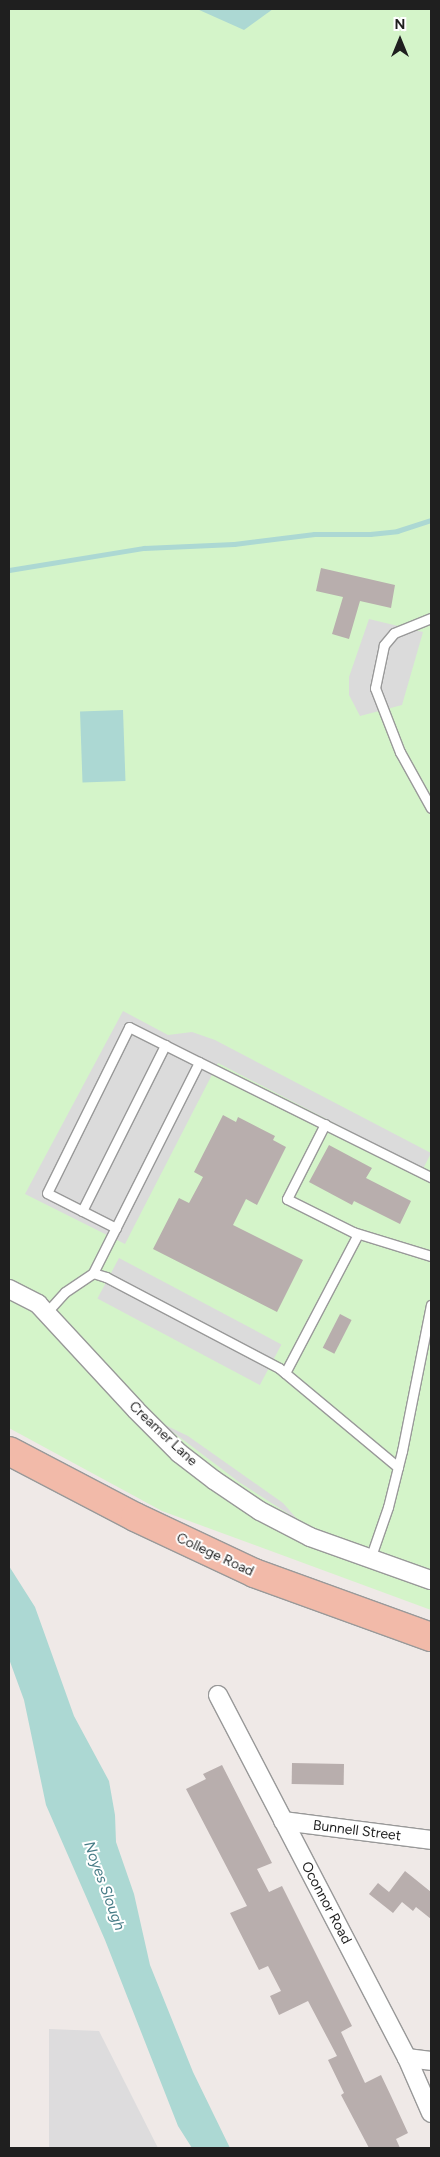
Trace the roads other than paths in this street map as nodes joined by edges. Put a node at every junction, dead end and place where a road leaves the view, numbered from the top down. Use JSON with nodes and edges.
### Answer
{"nodes":[{"id":1,"x":431,"y":618,"type":"edge"},
{"id":2,"x":429,"y":795,"type":"edge"},
{"id":3,"x":431,"y":808,"type":"edge"},
{"id":4,"x":165,"y":1045,"type":"junction"},
{"id":5,"x":199,"y":1062,"type":"junction"},
{"id":6,"x":325,"y":1124,"type":"junction"},
{"id":7,"x":431,"y":1177,"type":"edge"},
{"id":8,"x":82,"y":1211,"type":"junction"},
{"id":9,"x":116,"y":1228,"type":"junction"},
{"id":10,"x":358,"y":1234,"type":"junction"},
{"id":11,"x":431,"y":1256,"type":"edge"},
{"id":12,"x":94,"y":1273,"type":"junction"},
{"id":13,"x":9,"y":1289,"type":"edge"},
{"id":14,"x":431,"y":1305,"type":"edge"},
{"id":15,"x":46,"y":1313,"type":"junction"},
{"id":16,"x":285,"y":1373,"type":"junction"},
{"id":17,"x":9,"y":1451,"type":"edge"},
{"id":18,"x":398,"y":1467,"type":"junction"},
{"id":19,"x":370,"y":1559,"type":"junction"},
{"id":20,"x":431,"y":1580,"type":"edge"},
{"id":21,"x":431,"y":1637,"type":"edge"},
{"id":22,"x":218,"y":1695,"type":"dead end"},
{"id":23,"x":283,"y":1822,"type":"junction"},
{"id":24,"x":431,"y":1840,"type":"edge"},
{"id":25,"x":407,"y":2058,"type":"junction"},
{"id":26,"x":431,"y":2061,"type":"edge"},
{"id":27,"x":431,"y":2113,"type":"edge"}],
"edges":[{"from":1,"to":2,"type":"lane"},
{"from":2,"to":3,"type":"lane"},
{"from":4,"to":5,"type":"lane"},
{"from":4,"to":8,"type":"lane"},
{"from":4,"to":8,"type":"lane"},
{"from":5,"to":6,"type":"lane"},
{"from":5,"to":9,"type":"lane"},
{"from":6,"to":7,"type":"lane"},
{"from":6,"to":10,"type":"lane"},
{"from":8,"to":9,"type":"lane"},
{"from":9,"to":12,"type":"lane"},
{"from":10,"to":11,"type":"lane"},
{"from":10,"to":16,"type":"lane"},
{"from":12,"to":15,"type":"lane"},
{"from":12,"to":16,"type":"lane"},
{"from":13,"to":15,"type":"street","name":"Creamer Lane"},
{"from":14,"to":18,"type":"lane"},
{"from":15,"to":19,"type":"street","name":"Creamer Lane"},
{"from":16,"to":18,"type":"lane"},
{"from":17,"to":21,"type":"main road","name":"College Road"},
{"from":18,"to":19,"type":"lane"},
{"from":19,"to":20,"type":"street","name":"Creamer Lane"},
{"from":22,"to":23,"type":"street","name":"Oconnor Road"},
{"from":23,"to":24,"type":"street","name":"Bunnell Street"},
{"from":23,"to":25,"type":"street","name":"Oconnor Road"},
{"from":25,"to":26,"type":"street"},
{"from":25,"to":27,"type":"street","name":"Oconnor Road"}]}
